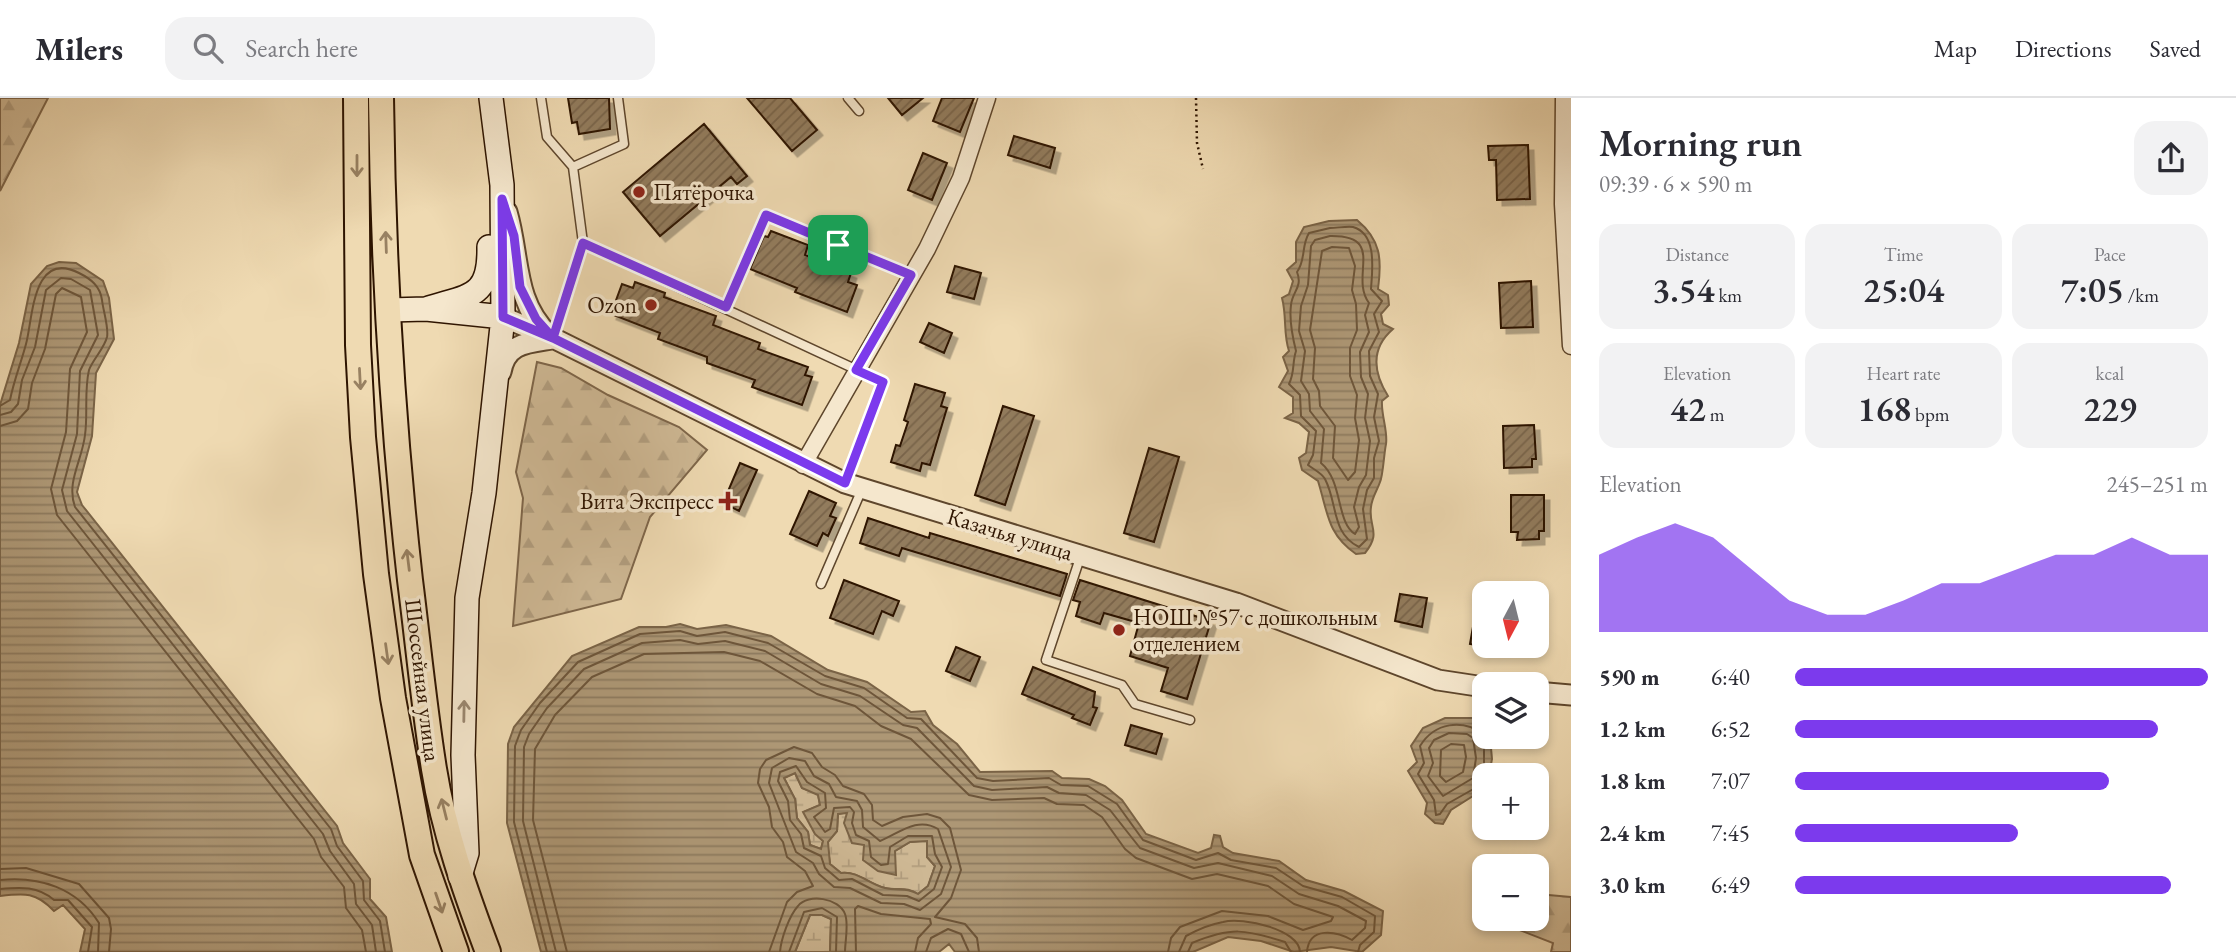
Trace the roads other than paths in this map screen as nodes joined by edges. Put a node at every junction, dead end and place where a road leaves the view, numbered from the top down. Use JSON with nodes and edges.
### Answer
{"nodes":[{"id":1,"x":356,"y":98,"type":"edge"},
{"id":2,"x":381,"y":98,"type":"edge"},
{"id":3,"x":491,"y":98,"type":"edge"},
{"id":4,"x":541,"y":98,"type":"edge"},
{"id":5,"x":618,"y":98,"type":"edge"},
{"id":6,"x":848,"y":98,"type":"edge"},
{"id":7,"x":987,"y":98,"type":"edge"},
{"id":8,"x":1564,"y":98,"type":"edge"},
{"id":9,"x":859,"y":111,"type":"dead end"},
{"id":10,"x":496,"y":134,"type":"junction"},
{"id":11,"x":573,"y":167,"type":"junction"},
{"id":12,"x":502,"y":199,"type":"junction"},
{"id":13,"x":583,"y":243,"type":"junction"},
{"id":14,"x":911,"y":275,"type":"junction"},
{"id":15,"x":726,"y":307,"type":"junction"},
{"id":16,"x":426,"y":309,"type":"junction"},
{"id":17,"x":389,"y":310,"type":"junction"},
{"id":18,"x":357,"y":311,"type":"junction"},
{"id":19,"x":503,"y":317,"type":"junction"},
{"id":20,"x":553,"y":338,"type":"junction"},
{"id":21,"x":1571,"y":346,"type":"edge"},
{"id":22,"x":856,"y":370,"type":"junction"},
{"id":23,"x":803,"y":465,"type":"junction"},
{"id":24,"x":853,"y":486,"type":"junction"},
{"id":25,"x":484,"y":493,"type":"junction"},
{"id":26,"x":1081,"y":555,"type":"junction"},
{"id":27,"x":821,"y":584,"type":"dead end"},
{"id":28,"x":1472,"y":685,"type":"edge"},
{"id":29,"x":1549,"y":693,"type":"edge"},
{"id":30,"x":1571,"y":695,"type":"edge"},
{"id":31,"x":1190,"y":720,"type":"dead end"},
{"id":32,"x":460,"y":876,"type":"junction"},
{"id":33,"x":456,"y":952,"type":"edge"},
{"id":34,"x":488,"y":952,"type":"edge"}],
"edges":[{"from":1,"to":18,"type":"main road","name":"Шоссейная улица","one_way":true},
{"from":17,"to":2,"type":"main road","name":"Шоссейная улица","one_way":true},
{"from":3,"to":10,"type":"main road","name":"Шоссейная улица"},
{"from":4,"to":11,"type":"lane"},
{"from":5,"to":11,"type":"lane"},
{"from":6,"to":9,"type":"lane"},
{"from":7,"to":14,"type":"street"},
{"from":8,"to":21,"type":"street"},
{"from":10,"to":12,"type":"main road","name":"Шоссейная улица"},
{"from":10,"to":16,"type":"main road","name":"Шоссейная улица"},
{"from":11,"to":13,"type":"lane"},
{"from":12,"to":19,"type":"main road","name":"Шоссейная улица"},
{"from":12,"to":20,"type":"street","name":"Казачья улица"},
{"from":13,"to":15,"type":"lane"},
{"from":13,"to":20,"type":"lane"},
{"from":14,"to":15,"type":"lane"},
{"from":14,"to":22,"type":"street"},
{"from":15,"to":22,"type":"lane"},
{"from":16,"to":17,"type":"main road","name":"Казачья улица"},
{"from":16,"to":19,"type":"main road","name":"Казачья улица"},
{"from":17,"to":18,"type":"main road","name":"Казачья улица"},
{"from":32,"to":17,"type":"main road","name":"Шоссейная улица","one_way":true},
{"from":18,"to":33,"type":"main road","name":"Шоссейная улица","one_way":true},
{"from":19,"to":20,"type":"street","name":"Казачья улица"},
{"from":19,"to":25,"type":"main road","name":"Шоссейная улица"},
{"from":20,"to":23,"type":"street","name":"Казачья улица"},
{"from":20,"to":25,"type":"street","name":"Шоссейная улица"},
{"from":22,"to":23,"type":"street"},
{"from":22,"to":24,"type":"lane"},
{"from":23,"to":24,"type":"street","name":"Казачья улица"},
{"from":24,"to":26,"type":"street","name":"Казачья улица"},
{"from":24,"to":27,"type":"lane"},
{"from":32,"to":25,"type":"main road","name":"Шоссейная улица","one_way":true},
{"from":26,"to":28,"type":"street","name":"Казачья улица"},
{"from":26,"to":31,"type":"lane"},
{"from":29,"to":30,"type":"street"},
{"from":32,"to":34,"type":"main road"}]}
